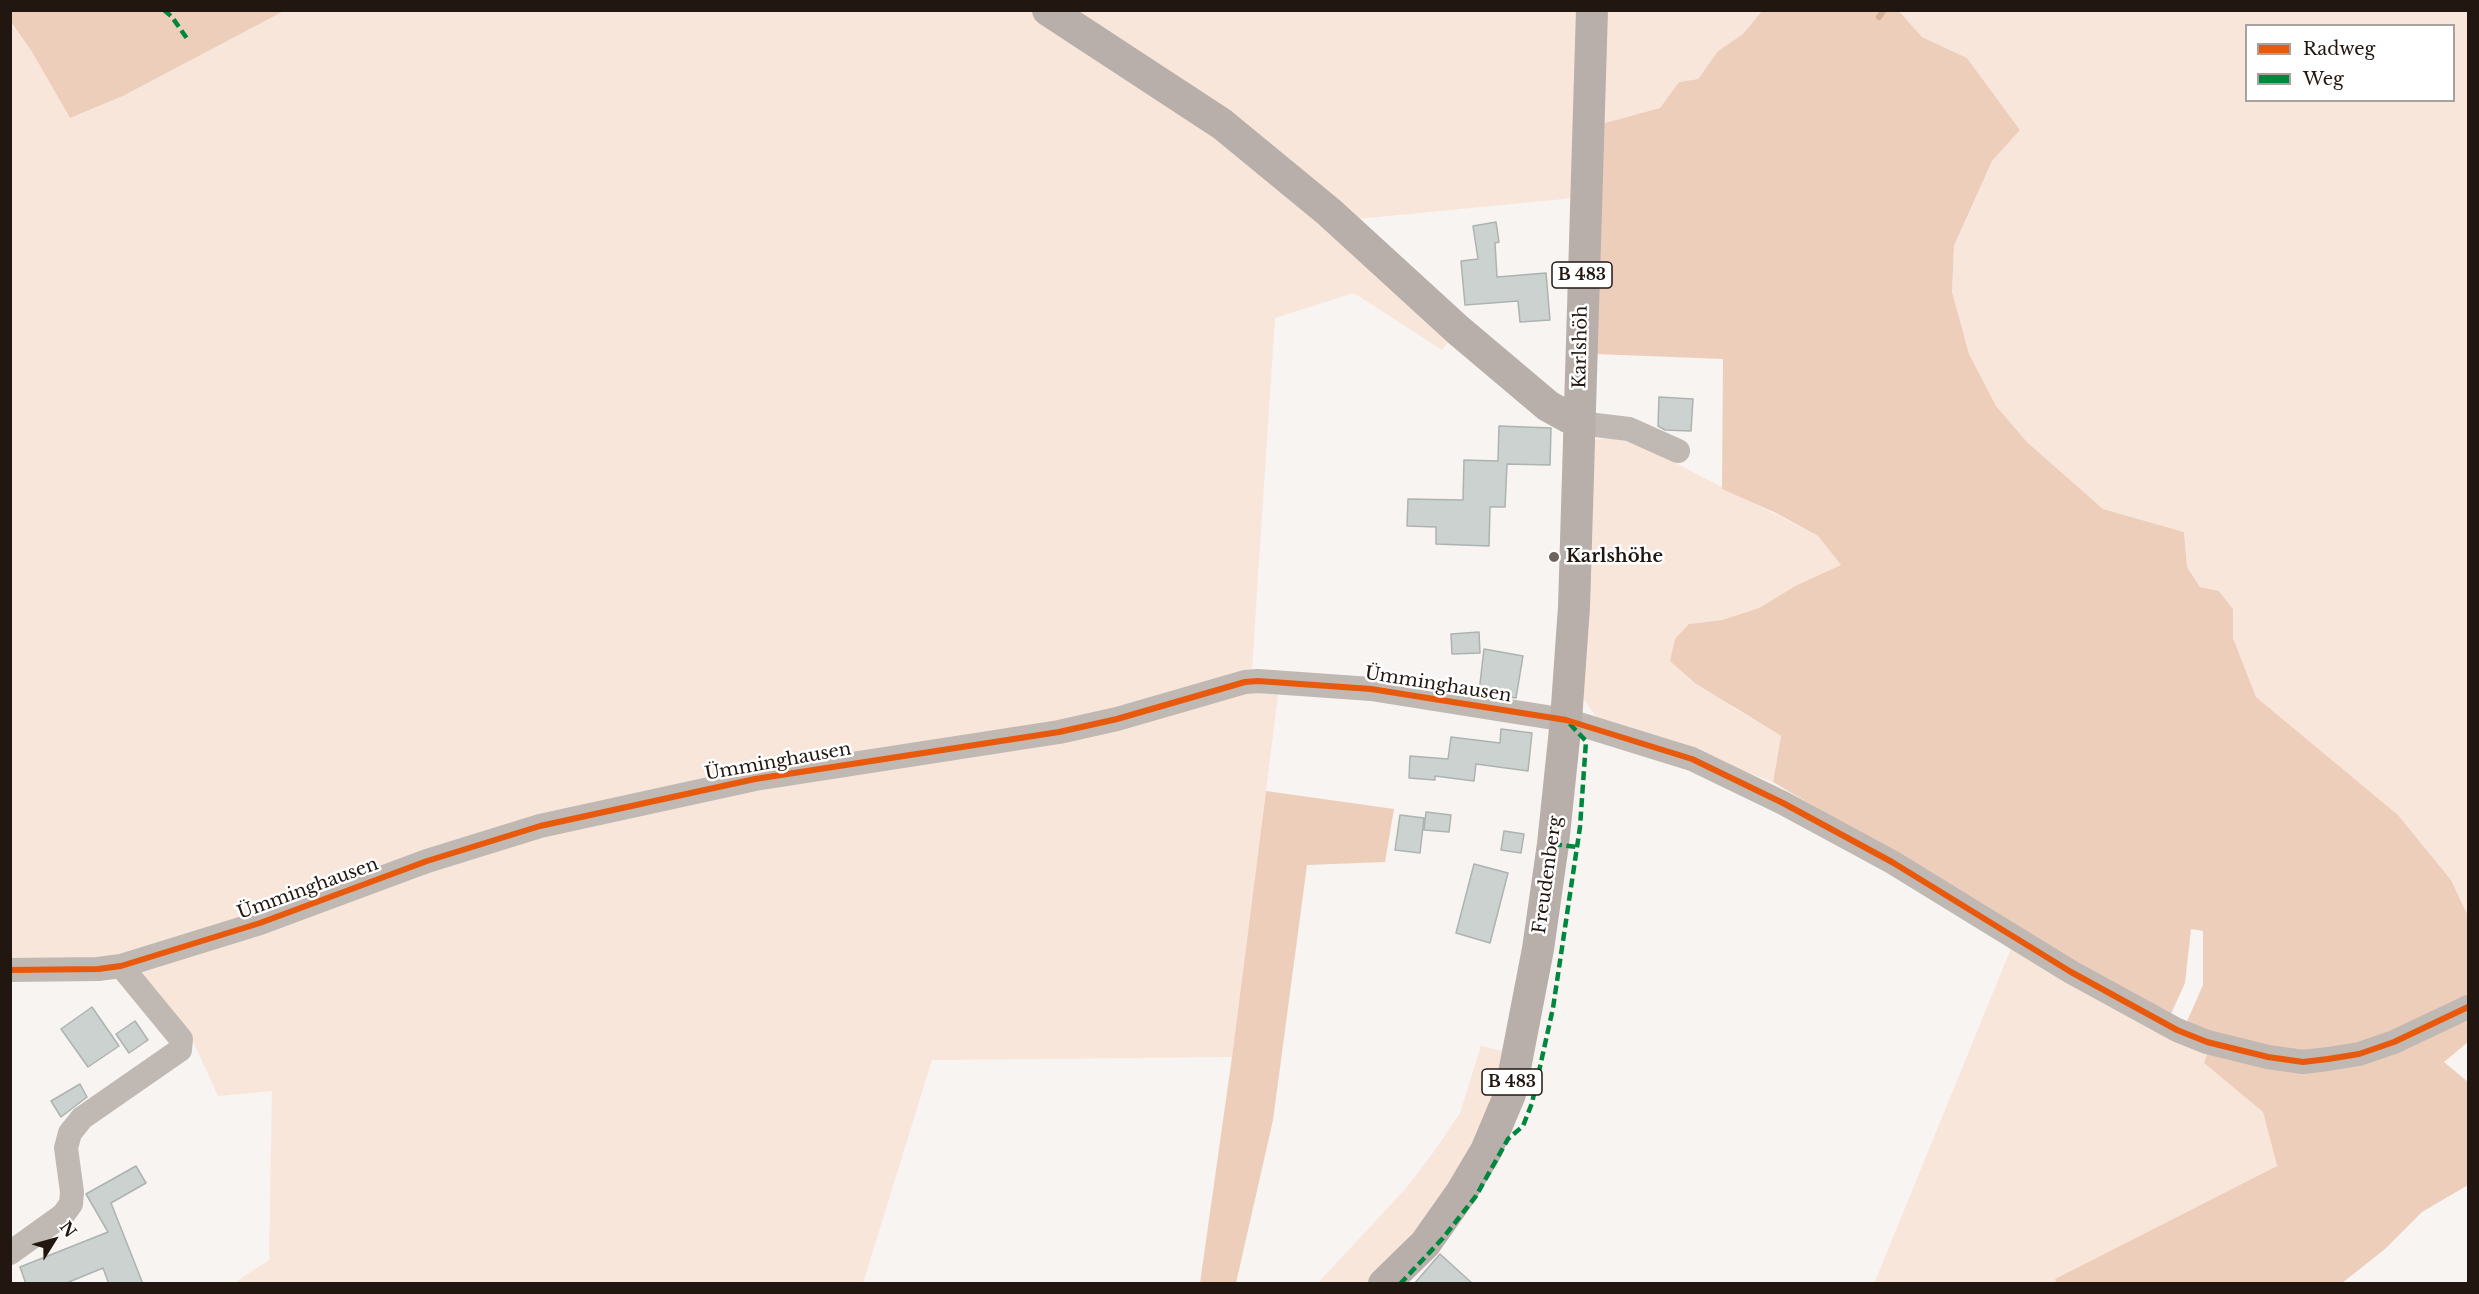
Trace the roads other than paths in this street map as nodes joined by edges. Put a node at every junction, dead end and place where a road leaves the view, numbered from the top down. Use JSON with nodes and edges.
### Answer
{"nodes":[{"id":1,"x":1048,"y":10,"type":"edge"},
{"id":2,"x":1592,"y":10,"type":"edge"},
{"id":3,"x":1579,"y":423,"type":"junction"},
{"id":4,"x":1678,"y":451,"type":"dead end"},
{"id":5,"x":1566,"y":720,"type":"junction"},
{"id":6,"x":121,"y":966,"type":"junction"},
{"id":7,"x":10,"y":970,"type":"edge"},
{"id":8,"x":2469,"y":1008,"type":"edge"},
{"id":9,"x":10,"y":1253,"type":"edge"},
{"id":10,"x":1384,"y":1284,"type":"edge"}],
"edges":[{"from":1,"to":3,"type":"main road","name":"Karlshöh"},
{"from":2,"to":3,"type":"main road","name":"Karlshöh","number":"B 483"},
{"from":3,"to":4,"type":"street","name":"Karlshöh"},
{"from":3,"to":5,"type":"main road","name":"Freudenberg","number":"B 483"},
{"from":5,"to":6,"type":"street","name":"Ümminghausen"},
{"from":5,"to":8,"type":"street","name":"Ümminghausen"},
{"from":5,"to":10,"type":"main road","name":"Freudenberg","number":"B 483"},
{"from":6,"to":7,"type":"street","name":"Ümminghausen"},
{"from":6,"to":9,"type":"street"}]}
